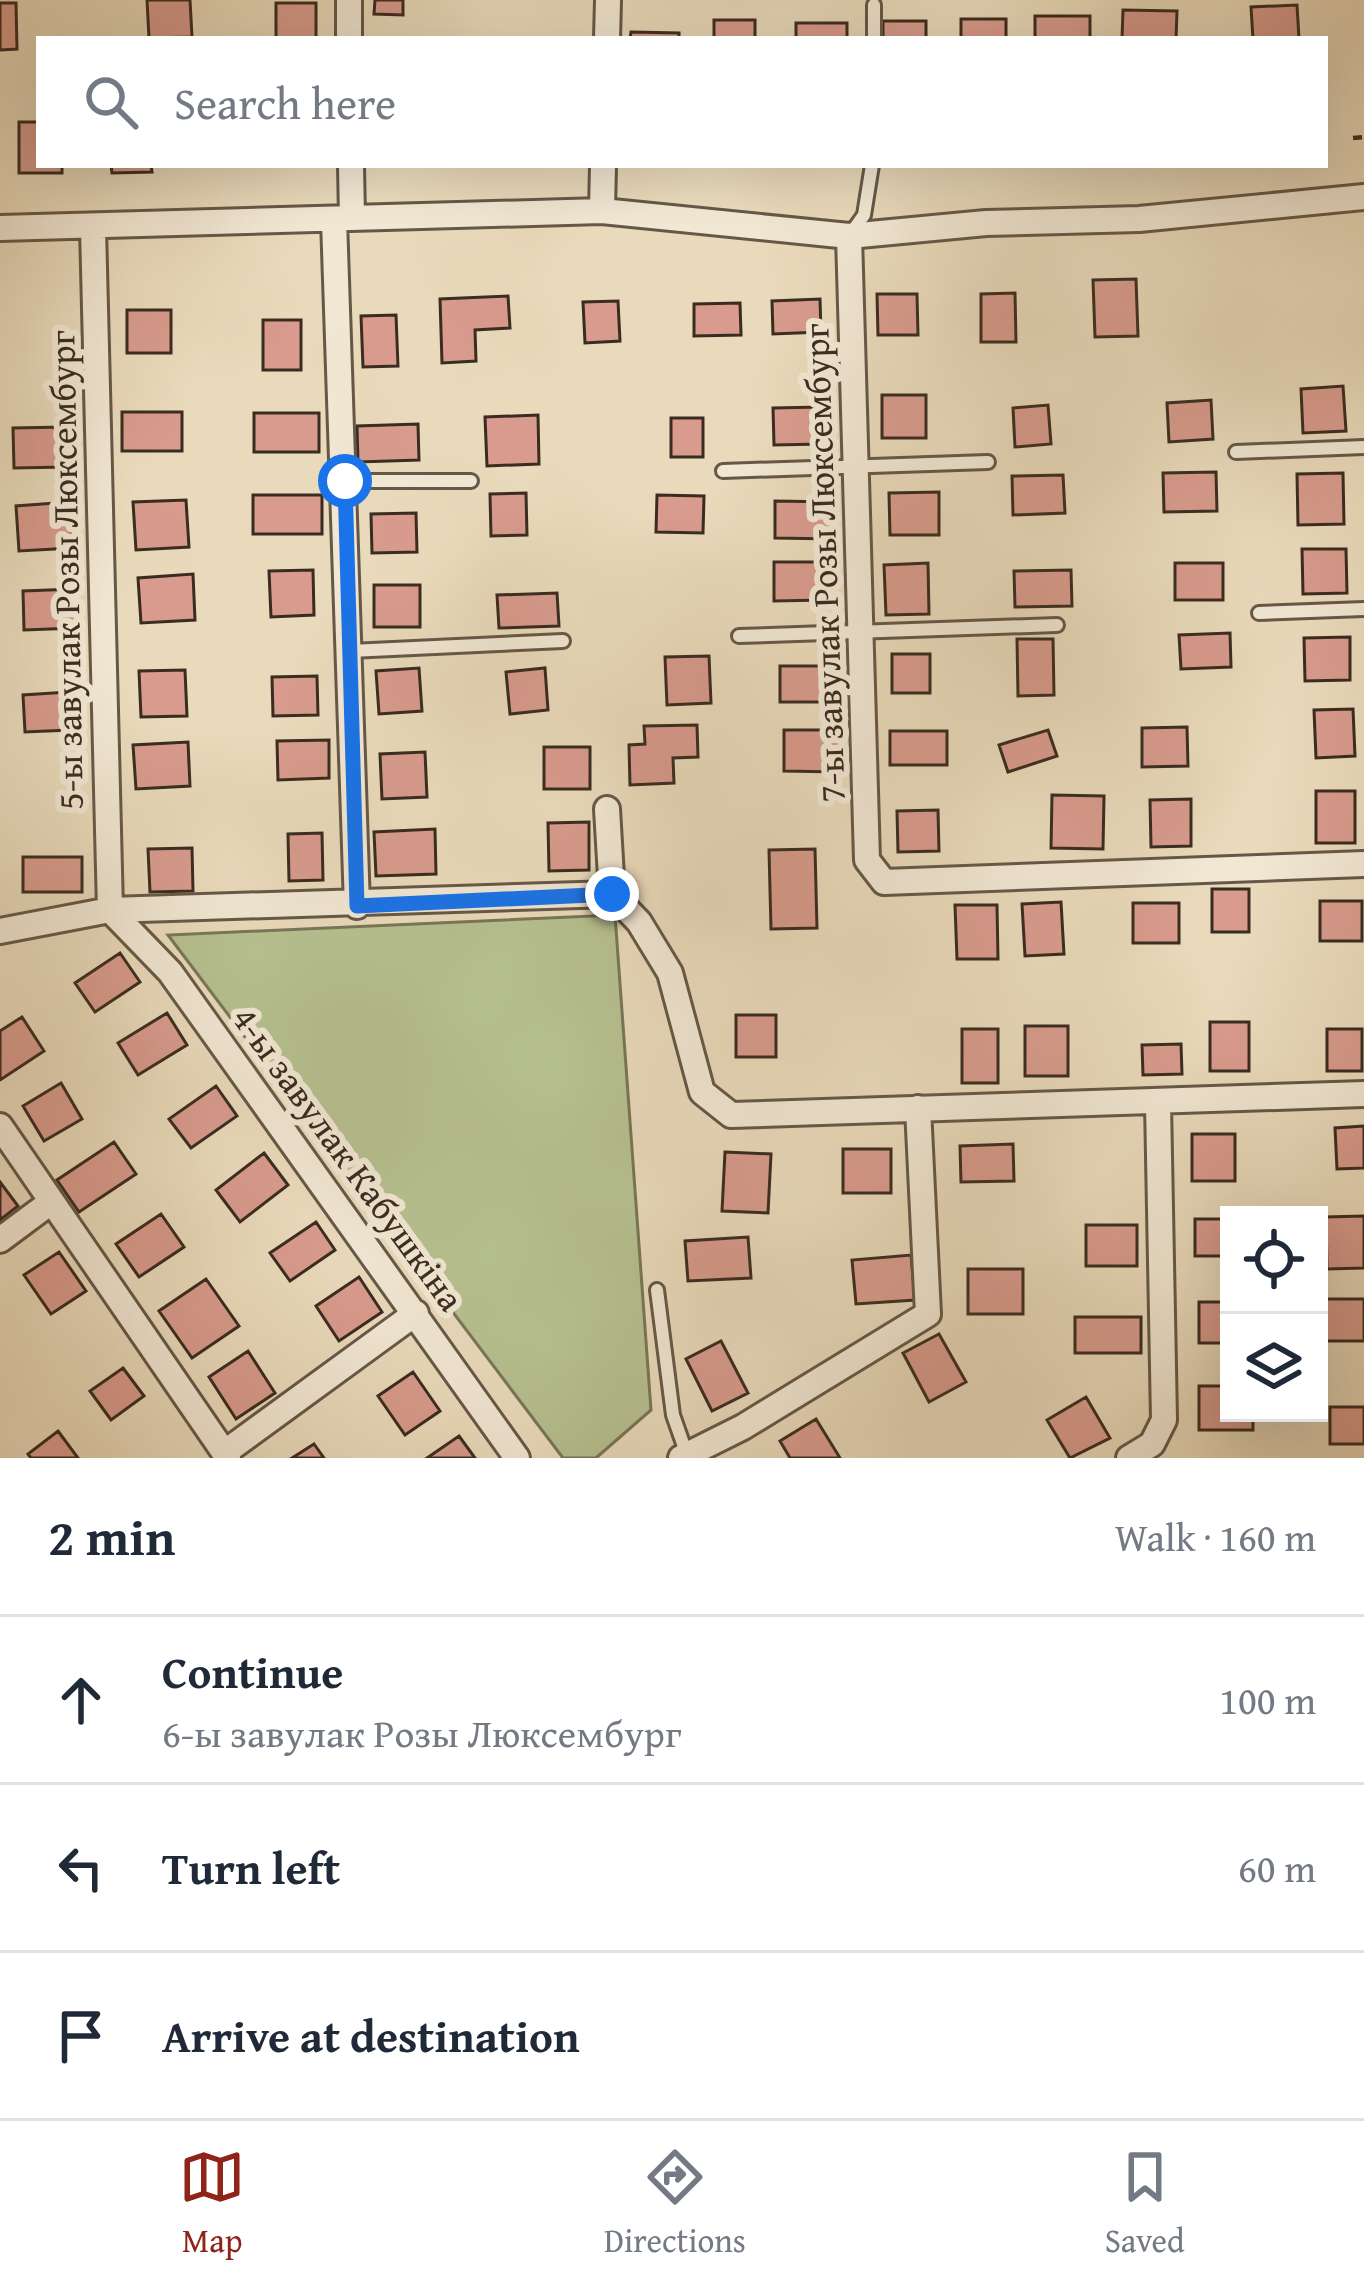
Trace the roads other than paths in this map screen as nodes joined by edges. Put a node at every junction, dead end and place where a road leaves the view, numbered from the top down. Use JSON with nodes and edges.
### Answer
{"nodes":[{"id":1,"x":349,"y":0,"type":"edge"},
{"id":2,"x":608,"y":0,"type":"edge"},
{"id":3,"x":874,"y":5,"type":"dead end"},
{"id":4,"x":349,"y":36,"type":"edge"},
{"id":5,"x":607,"y":36,"type":"edge"},
{"id":6,"x":874,"y":36,"type":"edge"},
{"id":7,"x":351,"y":168,"type":"edge"},
{"id":8,"x":603,"y":168,"type":"edge"},
{"id":9,"x":872,"y":168,"type":"edge"},
{"id":10,"x":1364,"y":197,"type":"edge"},
{"id":11,"x":602,"y":211,"type":"junction"},
{"id":12,"x":343,"y":219,"type":"junction"},
{"id":13,"x":0,"y":228,"type":"edge"},
{"id":14,"x":93,"y":228,"type":"junction"},
{"id":15,"x":849,"y":236,"type":"junction"},
{"id":16,"x":1364,"y":447,"type":"edge"},
{"id":17,"x":1236,"y":452,"type":"dead end"},
{"id":18,"x":988,"y":461,"type":"dead end"},
{"id":19,"x":859,"y":467,"type":"junction"},
{"id":20,"x":723,"y":471,"type":"dead end"},
{"id":21,"x":345,"y":481,"type":"junction"},
{"id":22,"x":471,"y":481,"type":"dead end"},
{"id":23,"x":1364,"y":610,"type":"edge"},
{"id":24,"x":1259,"y":614,"type":"dead end"},
{"id":25,"x":1057,"y":625,"type":"dead end"},
{"id":26,"x":864,"y":631,"type":"junction"},
{"id":27,"x":739,"y":636,"type":"dead end"},
{"id":28,"x":563,"y":640,"type":"dead end"},
{"id":29,"x":350,"y":651,"type":"junction"},
{"id":30,"x":608,"y":809,"type":"dead end"},
{"id":31,"x":1364,"y":864,"type":"edge"},
{"id":32,"x":612,"y":894,"type":"junction"},
{"id":33,"x":357,"y":906,"type":"junction"},
{"id":34,"x":110,"y":910,"type":"junction"},
{"id":35,"x":0,"y":932,"type":"edge"},
{"id":36,"x":1364,"y":1094,"type":"edge"},
{"id":37,"x":1158,"y":1103,"type":"junction"},
{"id":38,"x":918,"y":1108,"type":"junction"},
{"id":39,"x":0,"y":1126,"type":"edge"},
{"id":40,"x":51,"y":1202,"type":"junction"},
{"id":41,"x":0,"y":1240,"type":"edge"},
{"id":42,"x":657,"y":1289,"type":"dead end"},
{"id":43,"x":416,"y":1313,"type":"junction"},
{"id":44,"x":226,"y":1455,"type":"edge"},
{"id":45,"x":684,"y":1456,"type":"edge"},
{"id":46,"x":517,"y":1458,"type":"edge"},
{"id":47,"x":1129,"y":1458,"type":"edge"}],
"edges":[{"from":1,"to":4,"type":"street"},
{"from":2,"to":5,"type":"street"},
{"from":3,"to":6,"type":"lane"},
{"from":7,"to":12,"type":"street"},
{"from":8,"to":11,"type":"street"},
{"from":9,"to":15,"type":"lane"},
{"from":10,"to":15,"type":"street"},
{"from":11,"to":12,"type":"street"},
{"from":11,"to":15,"type":"street"},
{"from":12,"to":14,"type":"street"},
{"from":12,"to":21,"type":"street"},
{"from":13,"to":14,"type":"street"},
{"from":14,"to":34,"type":"street","name":"5-ы завулак Розы Люксембург"},
{"from":15,"to":19,"type":"street","name":"7-ы завулак Розы Люксембург"},
{"from":16,"to":17,"type":"lane"},
{"from":18,"to":19,"type":"lane"},
{"from":19,"to":20,"type":"lane"},
{"from":19,"to":26,"type":"street","name":"7-ы завулак Розы Люксембург"},
{"from":21,"to":22,"type":"lane"},
{"from":21,"to":29,"type":"street"},
{"from":23,"to":24,"type":"lane"},
{"from":25,"to":26,"type":"lane"},
{"from":26,"to":27,"type":"lane"},
{"from":26,"to":31,"type":"street","name":"7-ы завулак Розы Люксембург"},
{"from":28,"to":29,"type":"lane"},
{"from":29,"to":33,"type":"street"},
{"from":30,"to":32,"type":"street"},
{"from":32,"to":33,"type":"street"},
{"from":32,"to":38,"type":"street"},
{"from":33,"to":34,"type":"street"},
{"from":34,"to":35,"type":"street"},
{"from":34,"to":43,"type":"street","name":"4-ы завулак Кабушкіна"},
{"from":36,"to":37,"type":"street"},
{"from":37,"to":38,"type":"street"},
{"from":37,"to":47,"type":"street"},
{"from":38,"to":45,"type":"street"},
{"from":39,"to":40,"type":"street"},
{"from":40,"to":41,"type":"street"},
{"from":40,"to":44,"type":"street"},
{"from":42,"to":45,"type":"lane"},
{"from":43,"to":44,"type":"street"},
{"from":43,"to":46,"type":"street","name":"4-ы завулак Кабушкіна"}]}
